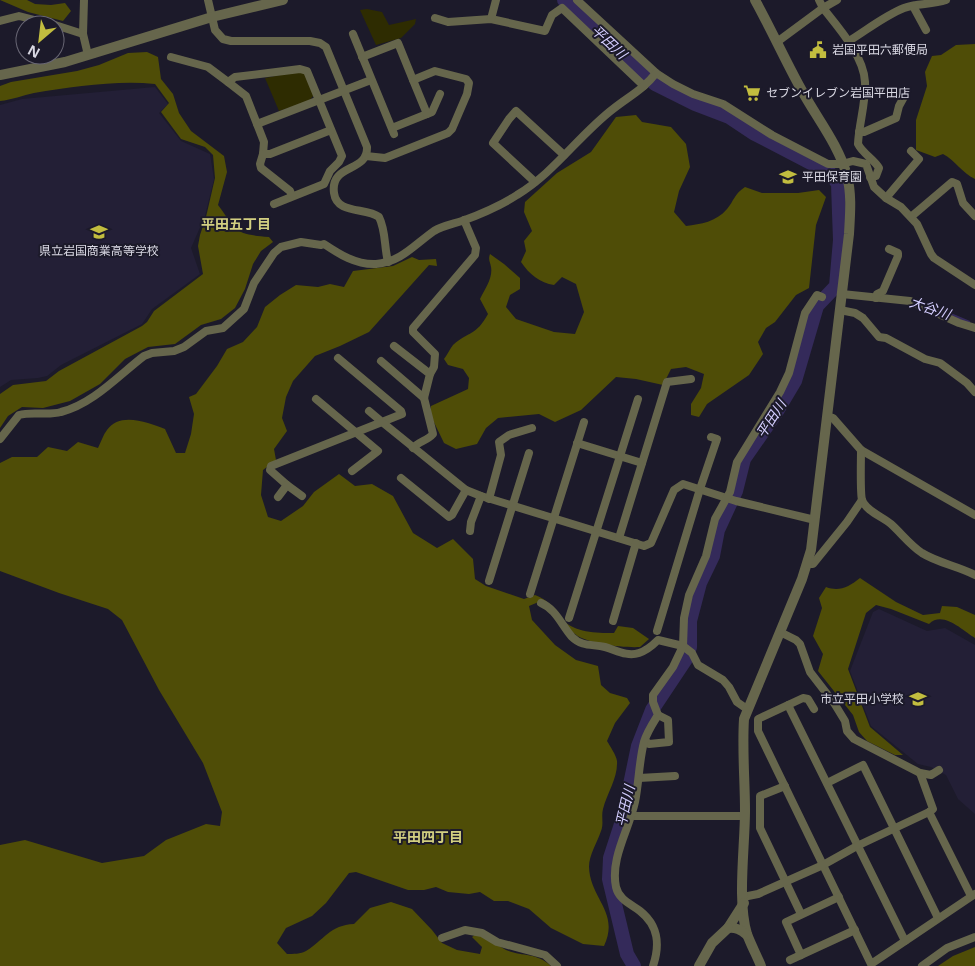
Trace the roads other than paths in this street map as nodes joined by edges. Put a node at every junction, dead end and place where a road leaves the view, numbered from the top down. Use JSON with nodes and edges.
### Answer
{"nodes":[{"id":1,"x":84,"y":0,"type":"edge"},
{"id":2,"x":208,"y":0,"type":"edge"},
{"id":3,"x":283,"y":0,"type":"edge"},
{"id":4,"x":496,"y":0,"type":"edge"},
{"id":5,"x":577,"y":0,"type":"edge"},
{"id":6,"x":755,"y":0,"type":"edge"},
{"id":7,"x":819,"y":0,"type":"edge"},
{"id":8,"x":837,"y":0,"type":"edge"},
{"id":9,"x":946,"y":0,"type":"edge"},
{"id":10,"x":913,"y":6,"type":"junction"},
{"id":11,"x":823,"y":8,"type":"junction"},
{"id":12,"x":588,"y":13,"type":"junction"},
{"id":13,"x":15,"y":17,"type":"edge"},
{"id":14,"x":212,"y":17,"type":"junction"},
{"id":15,"x":435,"y":18,"type":"dead end"},
{"id":16,"x":491,"y":19,"type":"junction"},
{"id":17,"x":0,"y":21,"type":"edge"},
{"id":18,"x":578,"y":23,"type":"junction"},
{"id":19,"x":65,"y":28,"type":"edge"},
{"id":20,"x":606,"y":30,"type":"junction"},
{"id":21,"x":926,"y":30,"type":"dead end"},
{"id":22,"x":84,"y":34,"type":"junction"},
{"id":23,"x":353,"y":34,"type":"dead end"},
{"id":24,"x":596,"y":39,"type":"junction"},
{"id":25,"x":849,"y":41,"type":"junction"},
{"id":26,"x":777,"y":42,"type":"junction"},
{"id":27,"x":88,"y":55,"type":"junction"},
{"id":28,"x":171,"y":57,"type":"dead end"},
{"id":29,"x":362,"y":57,"type":"junction"},
{"id":30,"x":0,"y":75,"type":"edge"},
{"id":31,"x":371,"y":80,"type":"junction"},
{"id":32,"x":413,"y":80,"type":"junction"},
{"id":33,"x":650,"y":80,"type":"junction"},
{"id":34,"x":228,"y":82,"type":"junction"},
{"id":35,"x":344,"y":90,"type":"junction"},
{"id":36,"x":440,"y":94,"type":"dead end"},
{"id":37,"x":904,"y":97,"type":"dead end"},
{"id":38,"x":319,"y":100,"type":"junction"},
{"id":39,"x":427,"y":114,"type":"junction"},
{"id":40,"x":257,"y":124,"type":"junction"},
{"id":41,"x":331,"y":130,"type":"junction"},
{"id":42,"x":859,"y":132,"type":"junction"},
{"id":43,"x":911,"y":151,"type":"dead end"},
{"id":44,"x":263,"y":154,"type":"junction"},
{"id":45,"x":564,"y":155,"type":"junction"},
{"id":46,"x":366,"y":156,"type":"junction"},
{"id":47,"x":842,"y":164,"type":"junction"},
{"id":48,"x":870,"y":177,"type":"junction"},
{"id":49,"x":535,"y":182,"type":"junction"},
{"id":50,"x":292,"y":196,"type":"junction"},
{"id":51,"x":886,"y":198,"type":"junction"},
{"id":52,"x":274,"y":204,"type":"dead end"},
{"id":53,"x":912,"y":216,"type":"junction"},
{"id":54,"x":975,"y":216,"type":"edge"},
{"id":55,"x":464,"y":220,"type":"junction"},
{"id":56,"x":889,"y":249,"type":"dead end"},
{"id":57,"x":388,"y":262,"type":"junction"},
{"id":58,"x":975,"y":285,"type":"edge"},
{"id":59,"x":842,"y":294,"type":"junction"},
{"id":60,"x":822,"y":297,"type":"dead end"},
{"id":61,"x":876,"y":298,"type":"junction"},
{"id":62,"x":840,"y":310,"type":"junction"},
{"id":63,"x":975,"y":328,"type":"edge"},
{"id":64,"x":394,"y":346,"type":"dead end"},
{"id":65,"x":338,"y":358,"type":"dead end"},
{"id":66,"x":380,"y":361,"type":"dead end"},
{"id":67,"x":430,"y":374,"type":"junction"},
{"id":68,"x":691,"y":379,"type":"dead end"},
{"id":69,"x":975,"y":392,"type":"edge"},
{"id":70,"x":424,"y":398,"type":"junction"},
{"id":71,"x":316,"y":399,"type":"dead end"},
{"id":72,"x":638,"y":399,"type":"dead end"},
{"id":73,"x":369,"y":411,"type":"dead end"},
{"id":74,"x":827,"y":416,"type":"junction"},
{"id":75,"x":382,"y":422,"type":"junction"},
{"id":76,"x":584,"y":422,"type":"dead end"},
{"id":77,"x":532,"y":428,"type":"dead end"},
{"id":78,"x":354,"y":432,"type":"junction"},
{"id":79,"x":711,"y":437,"type":"dead end"},
{"id":80,"x":0,"y":439,"type":"edge"},
{"id":81,"x":577,"y":443,"type":"junction"},
{"id":82,"x":413,"y":448,"type":"junction"},
{"id":83,"x":861,"y":450,"type":"junction"},
{"id":84,"x":529,"y":453,"type":"dead end"},
{"id":85,"x":620,"y":456,"type":"junction"},
{"id":86,"x":642,"y":463,"type":"junction"},
{"id":87,"x":352,"y":471,"type":"dead end"},
{"id":88,"x":402,"y":478,"type":"dead end"},
{"id":89,"x":288,"y":485,"type":"junction"},
{"id":90,"x":700,"y":489,"type":"junction"},
{"id":91,"x":466,"y":490,"type":"junction"},
{"id":92,"x":302,"y":496,"type":"dead end"},
{"id":93,"x":485,"y":497,"type":"junction"},
{"id":94,"x":278,"y":498,"type":"dead end"},
{"id":95,"x":731,"y":499,"type":"junction"},
{"id":96,"x":862,"y":500,"type":"junction"},
{"id":97,"x":512,"y":506,"type":"junction"},
{"id":98,"x":975,"y":515,"type":"edge"},
{"id":99,"x":555,"y":518,"type":"junction"},
{"id":100,"x":815,"y":520,"type":"junction"},
{"id":101,"x":470,"y":531,"type":"dead end"},
{"id":102,"x":596,"y":531,"type":"junction"},
{"id":103,"x":619,"y":538,"type":"junction"},
{"id":104,"x":636,"y":544,"type":"junction"},
{"id":105,"x":808,"y":564,"type":"junction"},
{"id":106,"x":975,"y":575,"type":"edge"},
{"id":107,"x":489,"y":581,"type":"dead end"},
{"id":108,"x":530,"y":594,"type":"dead end"},
{"id":109,"x":541,"y":603,"type":"dead end"},
{"id":110,"x":569,"y":618,"type":"dead end"},
{"id":111,"x":613,"y":621,"type":"dead end"},
{"id":112,"x":657,"y":631,"type":"dead end"},
{"id":113,"x":780,"y":632,"type":"junction"},
{"id":114,"x":687,"y":649,"type":"junction"},
{"id":115,"x":788,"y":705,"type":"junction"},
{"id":116,"x":747,"y":708,"type":"junction"},
{"id":117,"x":814,"y":709,"type":"dead end"},
{"id":118,"x":657,"y":713,"type":"junction"},
{"id":119,"x":645,"y":741,"type":"junction"},
{"id":120,"x":939,"y":770,"type":"dead end"},
{"id":121,"x":920,"y":773,"type":"junction"},
{"id":122,"x":675,"y":776,"type":"dead end"},
{"id":123,"x":639,"y":778,"type":"junction"},
{"id":124,"x":827,"y":782,"type":"junction"},
{"id":125,"x":786,"y":786,"type":"junction"},
{"id":126,"x":929,"y":812,"type":"junction"},
{"id":127,"x":631,"y":816,"type":"junction"},
{"id":128,"x":745,"y":816,"type":"junction"},
{"id":129,"x":894,"y":829,"type":"junction"},
{"id":130,"x":857,"y":846,"type":"junction"},
{"id":131,"x":823,"y":865,"type":"junction"},
{"id":132,"x":786,"y":881,"type":"junction"},
{"id":133,"x":973,"y":895,"type":"edge"},
{"id":134,"x":839,"y":897,"type":"junction"},
{"id":135,"x":743,"y":900,"type":"junction"},
{"id":136,"x":801,"y":914,"type":"junction"},
{"id":137,"x":938,"y":918,"type":"junction"},
{"id":138,"x":728,"y":928,"type":"junction"},
{"id":139,"x":855,"y":930,"type":"junction"},
{"id":140,"x":748,"y":935,"type":"junction"},
{"id":141,"x":975,"y":937,"type":"edge"},
{"id":142,"x":442,"y":938,"type":"dead end"},
{"id":143,"x":905,"y":941,"type":"junction"},
{"id":144,"x":802,"y":955,"type":"junction"},
{"id":145,"x":790,"y":960,"type":"dead end"},
{"id":146,"x":557,"y":966,"type":"edge"},
{"id":147,"x":653,"y":966,"type":"edge"},
{"id":148,"x":699,"y":966,"type":"edge"},
{"id":149,"x":762,"y":966,"type":"edge"},
{"id":150,"x":922,"y":966,"type":"edge"}],
"edges":[{"from":1,"to":22,"type":"street"},
{"from":2,"to":14,"type":"street"},
{"from":3,"to":14,"type":"street"},
{"from":4,"to":16,"type":"street"},
{"from":5,"to":12,"type":"street"},
{"from":6,"to":26,"type":"street"},
{"from":7,"to":11,"type":"street"},
{"from":8,"to":11,"type":"street"},
{"from":9,"to":10,"type":"street"},
{"from":10,"to":21,"type":"street"},
{"from":10,"to":25,"type":"street"},
{"from":11,"to":25,"type":"street"},
{"from":11,"to":26,"type":"street"},
{"from":12,"to":18,"type":"street"},
{"from":12,"to":20,"type":"street"},
{"from":13,"to":17,"type":"street"},
{"from":14,"to":27,"type":"street"},
{"from":14,"to":35,"type":"street"},
{"from":15,"to":16,"type":"street"},
{"from":16,"to":18,"type":"street"},
{"from":18,"to":24,"type":"street"},
{"from":19,"to":22,"type":"street"},
{"from":20,"to":24,"type":"street"},
{"from":20,"to":33,"type":"street"},
{"from":22,"to":27,"type":"street"},
{"from":23,"to":29,"type":"street"},
{"from":24,"to":33,"type":"street"},
{"from":25,"to":42,"type":"street"},
{"from":26,"to":47,"type":"street"},
{"from":27,"to":30,"type":"street"},
{"from":28,"to":34,"type":"street"},
{"from":29,"to":31,"type":"street"},
{"from":29,"to":32,"type":"street"},
{"from":31,"to":35,"type":"street"},
{"from":31,"to":39,"type":"street"},
{"from":32,"to":39,"type":"street"},
{"from":32,"to":46,"type":"street"},
{"from":33,"to":45,"type":"street"},
{"from":33,"to":47,"type":"street"},
{"from":34,"to":38,"type":"street"},
{"from":34,"to":40,"type":"street"},
{"from":35,"to":38,"type":"street"},
{"from":35,"to":46,"type":"street"},
{"from":36,"to":39,"type":"street"},
{"from":37,"to":42,"type":"street"},
{"from":38,"to":40,"type":"street"},
{"from":38,"to":41,"type":"street"},
{"from":40,"to":44,"type":"street"},
{"from":41,"to":44,"type":"street"},
{"from":41,"to":50,"type":"street"},
{"from":42,"to":48,"type":"street"},
{"from":43,"to":51,"type":"street"},
{"from":44,"to":50,"type":"street"},
{"from":45,"to":49,"type":"street"},
{"from":45,"to":49,"type":"street"},
{"from":46,"to":57,"type":"street"},
{"from":47,"to":48,"type":"street"},
{"from":47,"to":59,"type":"street"},
{"from":48,"to":51,"type":"street"},
{"from":49,"to":55,"type":"street"},
{"from":50,"to":52,"type":"street"},
{"from":51,"to":53,"type":"street"},
{"from":53,"to":54,"type":"street"},
{"from":53,"to":58,"type":"street"},
{"from":55,"to":57,"type":"street"},
{"from":55,"to":67,"type":"street"},
{"from":56,"to":61,"type":"street"},
{"from":57,"to":80,"type":"street"},
{"from":59,"to":61,"type":"street"},
{"from":59,"to":62,"type":"street"},
{"from":60,"to":95,"type":"street"},
{"from":61,"to":63,"type":"street"},
{"from":62,"to":69,"type":"street"},
{"from":62,"to":74,"type":"street"},
{"from":64,"to":67,"type":"street"},
{"from":65,"to":75,"type":"street"},
{"from":66,"to":70,"type":"street"},
{"from":67,"to":70,"type":"street"},
{"from":68,"to":86,"type":"street"},
{"from":70,"to":82,"type":"street"},
{"from":71,"to":78,"type":"street"},
{"from":72,"to":85,"type":"street"},
{"from":73,"to":75,"type":"street"},
{"from":74,"to":83,"type":"street"},
{"from":74,"to":100,"type":"street"},
{"from":75,"to":78,"type":"street"},
{"from":75,"to":82,"type":"street"},
{"from":76,"to":81,"type":"street"},
{"from":77,"to":93,"type":"street"},
{"from":78,"to":87,"type":"street"},
{"from":78,"to":89,"type":"street"},
{"from":79,"to":90,"type":"street"},
{"from":81,"to":85,"type":"street"},
{"from":81,"to":99,"type":"street"},
{"from":82,"to":91,"type":"street"},
{"from":83,"to":96,"type":"street"},
{"from":83,"to":98,"type":"street"},
{"from":84,"to":97,"type":"street"},
{"from":85,"to":86,"type":"street"},
{"from":85,"to":102,"type":"street"},
{"from":86,"to":103,"type":"street"},
{"from":88,"to":91,"type":"street"},
{"from":89,"to":92,"type":"street"},
{"from":89,"to":94,"type":"street"},
{"from":90,"to":95,"type":"street"},
{"from":90,"to":104,"type":"street"},
{"from":90,"to":112,"type":"street"},
{"from":91,"to":93,"type":"street"},
{"from":93,"to":97,"type":"street"},
{"from":93,"to":101,"type":"street"},
{"from":95,"to":100,"type":"street"},
{"from":95,"to":114,"type":"street"},
{"from":96,"to":105,"type":"street"},
{"from":96,"to":106,"type":"street"},
{"from":97,"to":99,"type":"street"},
{"from":97,"to":107,"type":"street"},
{"from":99,"to":102,"type":"street"},
{"from":99,"to":108,"type":"street"},
{"from":100,"to":105,"type":"street"},
{"from":102,"to":103,"type":"street"},
{"from":102,"to":110,"type":"street"},
{"from":103,"to":104,"type":"street"},
{"from":104,"to":111,"type":"street"},
{"from":105,"to":113,"type":"street"},
{"from":109,"to":114,"type":"street"},
{"from":113,"to":116,"type":"street"},
{"from":113,"to":121,"type":"street"},
{"from":114,"to":116,"type":"street"},
{"from":114,"to":118,"type":"street"},
{"from":115,"to":117,"type":"street"},
{"from":115,"to":124,"type":"street"},
{"from":115,"to":125,"type":"street"},
{"from":116,"to":128,"type":"street"},
{"from":118,"to":119,"type":"street"},
{"from":118,"to":119,"type":"street"},
{"from":119,"to":123,"type":"street"},
{"from":120,"to":121,"type":"street"},
{"from":121,"to":126,"type":"street"},
{"from":122,"to":123,"type":"street"},
{"from":123,"to":127,"type":"street"},
{"from":124,"to":129,"type":"street"},
{"from":124,"to":130,"type":"street"},
{"from":125,"to":131,"type":"street"},
{"from":125,"to":132,"type":"street"},
{"from":126,"to":129,"type":"street"},
{"from":126,"to":133,"type":"street"},
{"from":127,"to":128,"type":"street"},
{"from":127,"to":147,"type":"street"},
{"from":128,"to":135,"type":"street"},
{"from":129,"to":130,"type":"street"},
{"from":129,"to":137,"type":"street"},
{"from":130,"to":131,"type":"street"},
{"from":130,"to":143,"type":"street"},
{"from":131,"to":132,"type":"street"},
{"from":131,"to":134,"type":"street"},
{"from":132,"to":135,"type":"street"},
{"from":132,"to":136,"type":"street"},
{"from":133,"to":137,"type":"street"},
{"from":134,"to":136,"type":"street"},
{"from":134,"to":139,"type":"street"},
{"from":135,"to":138,"type":"street"},
{"from":135,"to":140,"type":"street"},
{"from":136,"to":144,"type":"street"},
{"from":137,"to":143,"type":"street"},
{"from":138,"to":140,"type":"street"},
{"from":138,"to":148,"type":"street"},
{"from":139,"to":143,"type":"street"},
{"from":139,"to":144,"type":"street"},
{"from":140,"to":149,"type":"street"},
{"from":141,"to":150,"type":"street"},
{"from":142,"to":146,"type":"street"},
{"from":144,"to":145,"type":"street"}]}
